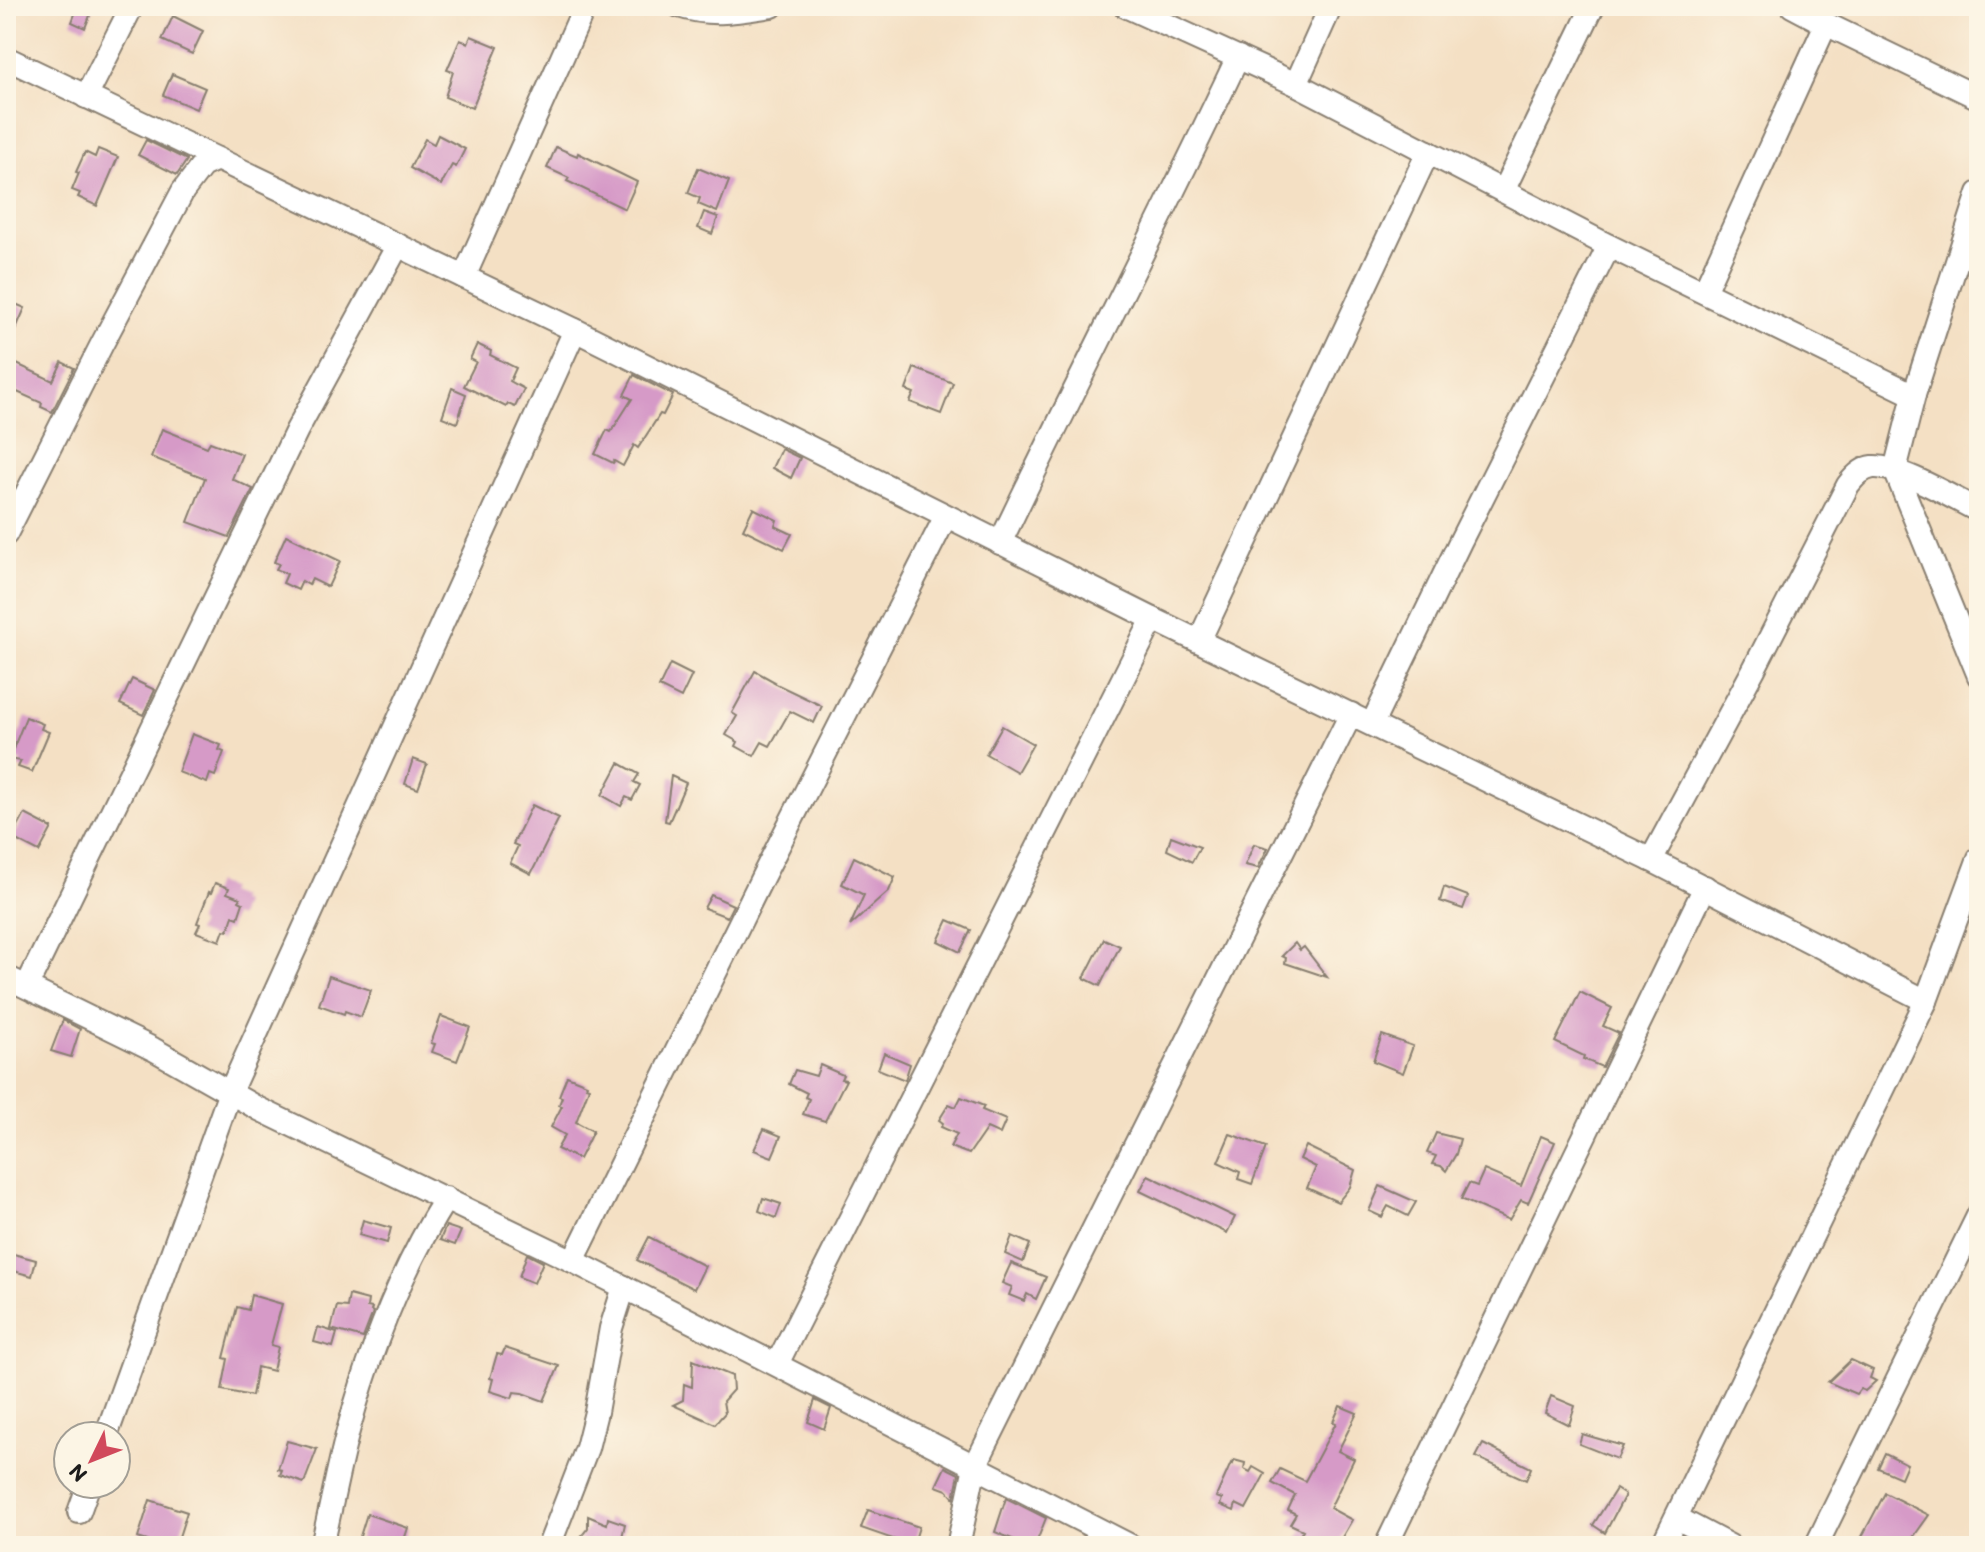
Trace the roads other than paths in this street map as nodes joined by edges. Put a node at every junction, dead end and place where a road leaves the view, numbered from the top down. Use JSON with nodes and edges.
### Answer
{"nodes":[{"id":1,"x":132,"y":6,"type":"edge"},
{"id":2,"x":585,"y":6,"type":"edge"},
{"id":3,"x":679,"y":6,"type":"edge"},
{"id":4,"x":772,"y":6,"type":"edge"},
{"id":5,"x":1125,"y":6,"type":"edge"},
{"id":6,"x":1331,"y":6,"type":"edge"},
{"id":7,"x":1593,"y":6,"type":"edge"},
{"id":8,"x":1792,"y":6,"type":"edge"},
{"id":9,"x":1826,"y":24,"type":"junction"},
{"id":10,"x":1238,"y":57,"type":"junction"},
{"id":11,"x":6,"y":58,"type":"edge"},
{"id":12,"x":1296,"y":84,"type":"junction"},
{"id":13,"x":86,"y":97,"type":"junction"},
{"id":14,"x":1979,"y":98,"type":"edge"},
{"id":15,"x":1428,"y":152,"type":"junction"},
{"id":16,"x":217,"y":159,"type":"junction"},
{"id":17,"x":1503,"y":191,"type":"junction"},
{"id":18,"x":1979,"y":193,"type":"edge"},
{"id":19,"x":398,"y":245,"type":"junction"},
{"id":20,"x":1609,"y":246,"type":"junction"},
{"id":21,"x":464,"y":277,"type":"junction"},
{"id":22,"x":1704,"y":292,"type":"junction"},
{"id":23,"x":575,"y":330,"type":"junction"},
{"id":24,"x":1914,"y":395,"type":"junction"},
{"id":25,"x":1895,"y":470,"type":"junction"},
{"id":26,"x":1979,"y":511,"type":"edge"},
{"id":27,"x":946,"y":516,"type":"junction"},
{"id":28,"x":6,"y":534,"type":"edge"},
{"id":29,"x":1000,"y":543,"type":"junction"},
{"id":30,"x":1153,"y":619,"type":"junction"},
{"id":31,"x":1199,"y":641,"type":"junction"},
{"id":32,"x":1979,"y":676,"type":"edge"},
{"id":33,"x":1351,"y":714,"type":"junction"},
{"id":34,"x":1372,"y":724,"type":"junction"},
{"id":35,"x":1979,"y":858,"type":"edge"},
{"id":36,"x":1651,"y":860,"type":"junction"},
{"id":37,"x":1705,"y":887,"type":"junction"},
{"id":38,"x":6,"y":977,"type":"edge"},
{"id":39,"x":27,"y":986,"type":"junction"},
{"id":40,"x":1926,"y":1001,"type":"junction"},
{"id":41,"x":230,"y":1092,"type":"junction"},
{"id":42,"x":446,"y":1198,"type":"junction"},
{"id":43,"x":1979,"y":1214,"type":"edge"},
{"id":44,"x":573,"y":1261,"type":"junction"},
{"id":45,"x":624,"y":1287,"type":"junction"},
{"id":46,"x":777,"y":1364,"type":"junction"},
{"id":47,"x":112,"y":1420,"type":"edge"},
{"id":48,"x":975,"y":1466,"type":"junction"},
{"id":49,"x":83,"y":1500,"type":"edge"},
{"id":50,"x":79,"y":1512,"type":"dead end"},
{"id":51,"x":1677,"y":1518,"type":"junction"},
{"id":52,"x":322,"y":1546,"type":"edge"},
{"id":53,"x":549,"y":1546,"type":"edge"},
{"id":54,"x":958,"y":1546,"type":"edge"},
{"id":55,"x":1131,"y":1546,"type":"edge"},
{"id":56,"x":1386,"y":1546,"type":"edge"},
{"id":57,"x":1662,"y":1546,"type":"edge"},
{"id":58,"x":1730,"y":1546,"type":"edge"},
{"id":59,"x":1816,"y":1546,"type":"edge"}],
"edges":[{"from":1,"to":13,"type":"street"},
{"from":2,"to":21,"type":"street"},
{"from":3,"to":4,"type":"street"},
{"from":5,"to":10,"type":"street"},
{"from":6,"to":12,"type":"street"},
{"from":7,"to":17,"type":"street"},
{"from":8,"to":9,"type":"street"},
{"from":9,"to":14,"type":"street"},
{"from":9,"to":22,"type":"street"},
{"from":10,"to":12,"type":"street"},
{"from":10,"to":29,"type":"street"},
{"from":11,"to":13,"type":"street"},
{"from":12,"to":15,"type":"street"},
{"from":13,"to":16,"type":"street"},
{"from":15,"to":17,"type":"street"},
{"from":15,"to":31,"type":"street"},
{"from":16,"to":19,"type":"street"},
{"from":16,"to":28,"type":"street"},
{"from":17,"to":20,"type":"street"},
{"from":18,"to":24,"type":"street"},
{"from":19,"to":21,"type":"street"},
{"from":19,"to":39,"type":"street"},
{"from":20,"to":22,"type":"street"},
{"from":20,"to":34,"type":"street"},
{"from":21,"to":23,"type":"street"},
{"from":22,"to":24,"type":"street"},
{"from":23,"to":27,"type":"street"},
{"from":23,"to":41,"type":"street"},
{"from":24,"to":25,"type":"street"},
{"from":25,"to":26,"type":"street"},
{"from":25,"to":32,"type":"street"},
{"from":25,"to":36,"type":"street"},
{"from":27,"to":29,"type":"street"},
{"from":27,"to":44,"type":"street"},
{"from":29,"to":30,"type":"street"},
{"from":30,"to":31,"type":"street"},
{"from":30,"to":46,"type":"street"},
{"from":31,"to":33,"type":"street"},
{"from":33,"to":34,"type":"street"},
{"from":33,"to":48,"type":"street"},
{"from":34,"to":36,"type":"street"},
{"from":35,"to":40,"type":"street"},
{"from":36,"to":37,"type":"street"},
{"from":37,"to":40,"type":"street"},
{"from":37,"to":56,"type":"street"},
{"from":38,"to":39,"type":"street"},
{"from":39,"to":41,"type":"street"},
{"from":40,"to":51,"type":"street"},
{"from":41,"to":42,"type":"street"},
{"from":41,"to":47,"type":"street"},
{"from":42,"to":44,"type":"street"},
{"from":42,"to":52,"type":"street"},
{"from":43,"to":59,"type":"street"},
{"from":44,"to":45,"type":"street"},
{"from":45,"to":46,"type":"street"},
{"from":45,"to":53,"type":"street"},
{"from":46,"to":48,"type":"street"},
{"from":48,"to":54,"type":"street"},
{"from":48,"to":55,"type":"street"},
{"from":49,"to":50,"type":"street"},
{"from":51,"to":57,"type":"street"},
{"from":51,"to":58,"type":"street"}]}
